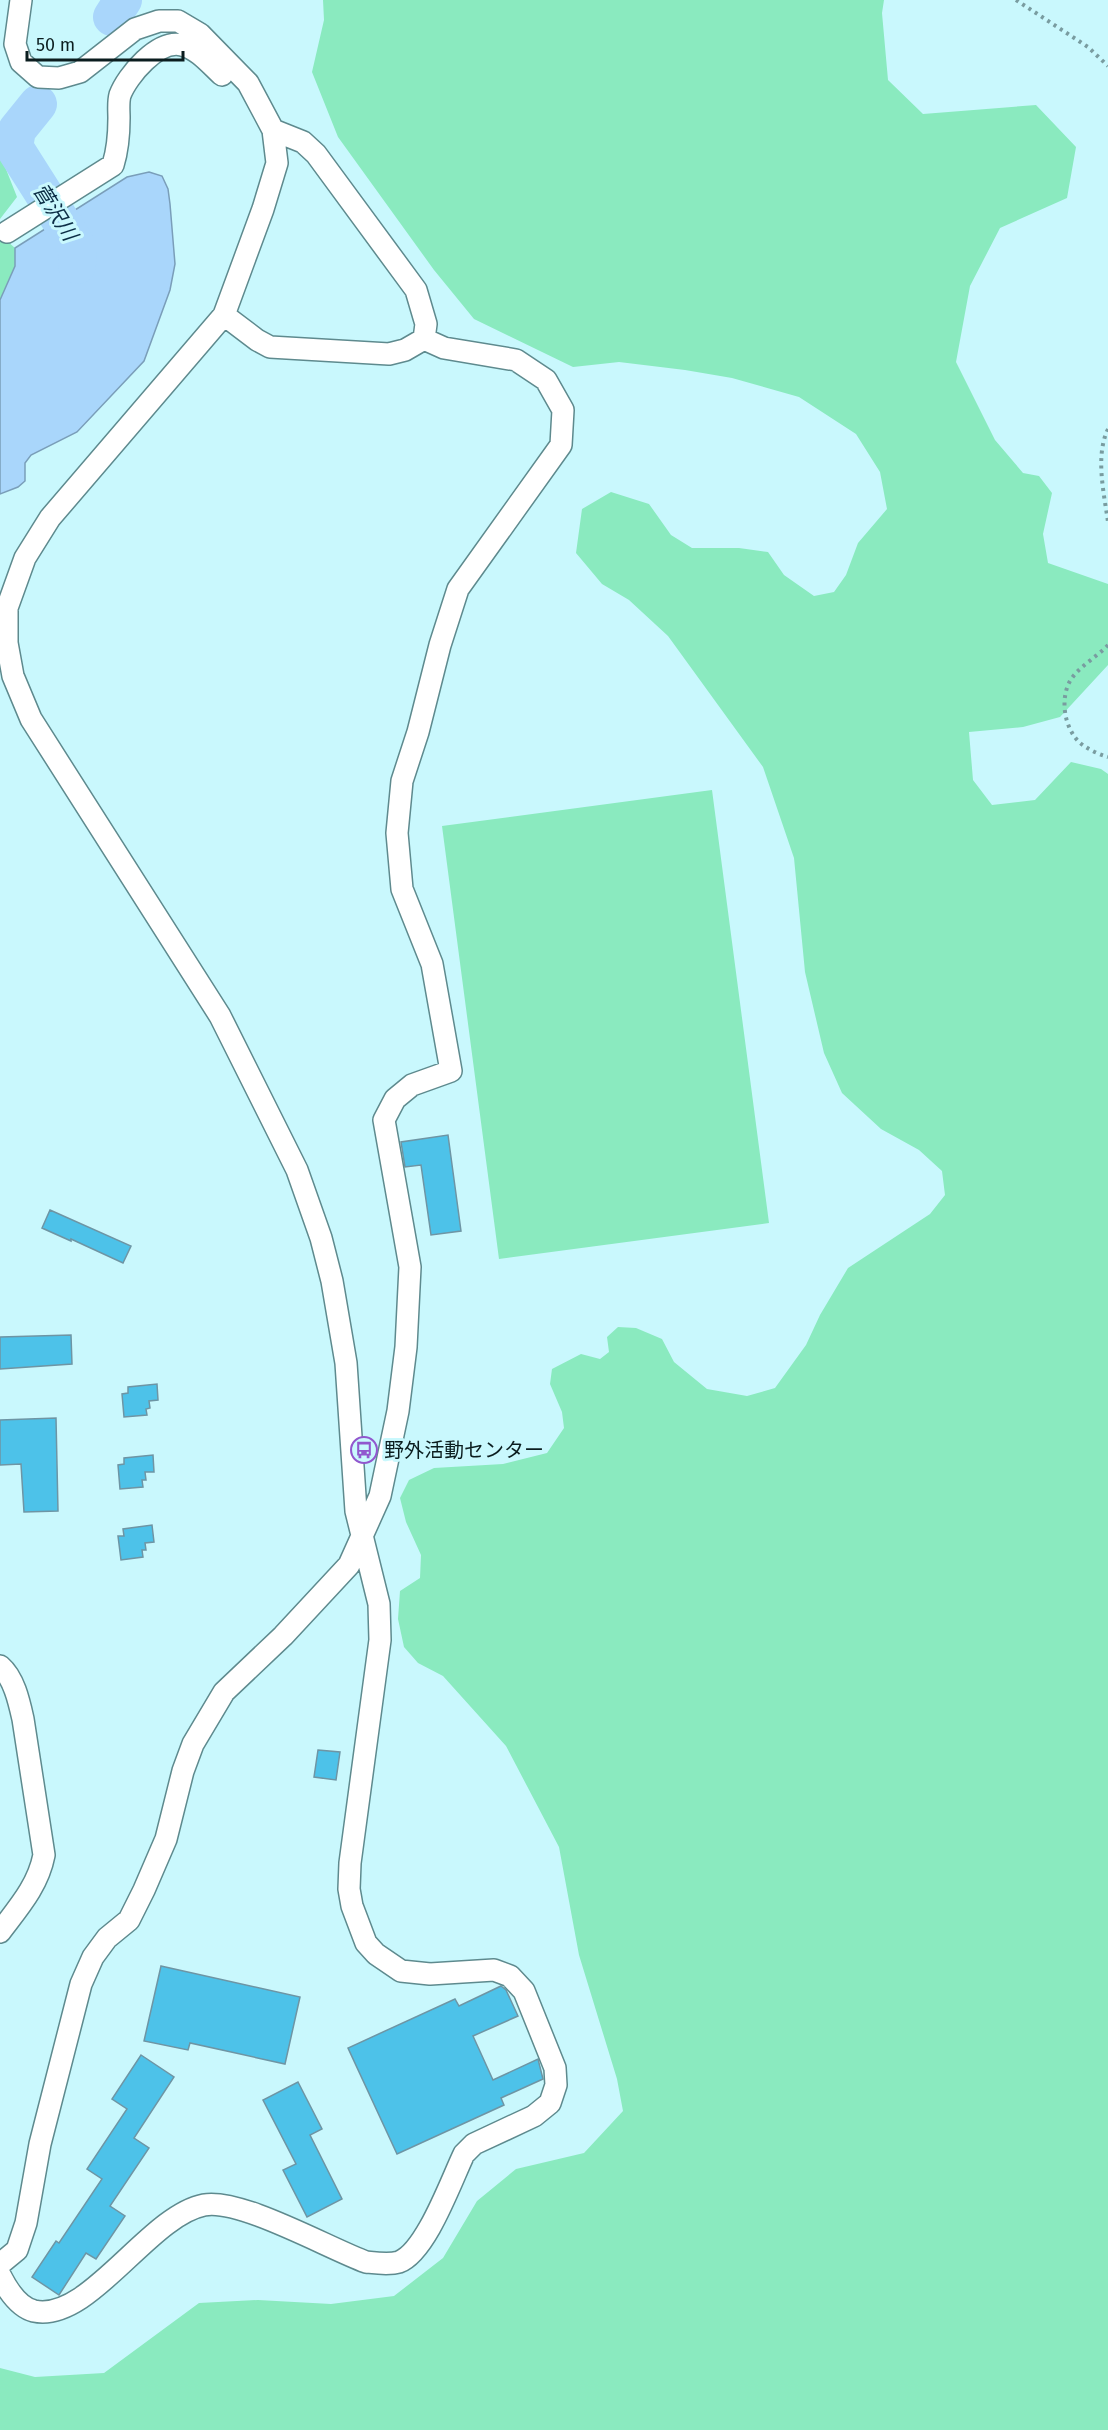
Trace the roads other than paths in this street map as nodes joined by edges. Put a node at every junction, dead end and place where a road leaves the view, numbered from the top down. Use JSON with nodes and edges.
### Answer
{"nodes":[{"id":1,"x":21,"y":0,"type":"edge"},
{"id":2,"x":248,"y":83,"type":"junction"},
{"id":3,"x":273,"y":130,"type":"junction"},
{"id":4,"x":7,"y":232,"type":"dead end"},
{"id":5,"x":224,"y":315,"type":"junction"},
{"id":6,"x":424,"y":339,"type":"junction"},
{"id":7,"x":363,"y":1536,"type":"junction"},
{"id":8,"x":0,"y":1666,"type":"edge"},
{"id":9,"x":0,"y":1932,"type":"edge"},
{"id":10,"x":0,"y":2264,"type":"edge"},
{"id":11,"x":0,"y":2276,"type":"edge"}],
"edges":[{"from":1,"to":2,"type":"street"},
{"from":2,"to":3,"type":"street"},
{"from":2,"to":4,"type":"street"},
{"from":3,"to":5,"type":"street"},
{"from":3,"to":6,"type":"street"},
{"from":5,"to":6,"type":"street"},
{"from":5,"to":7,"type":"street"},
{"from":6,"to":7,"type":"street"},
{"from":7,"to":10,"type":"street"},
{"from":7,"to":11,"type":"street"},
{"from":8,"to":9,"type":"street"}]}
